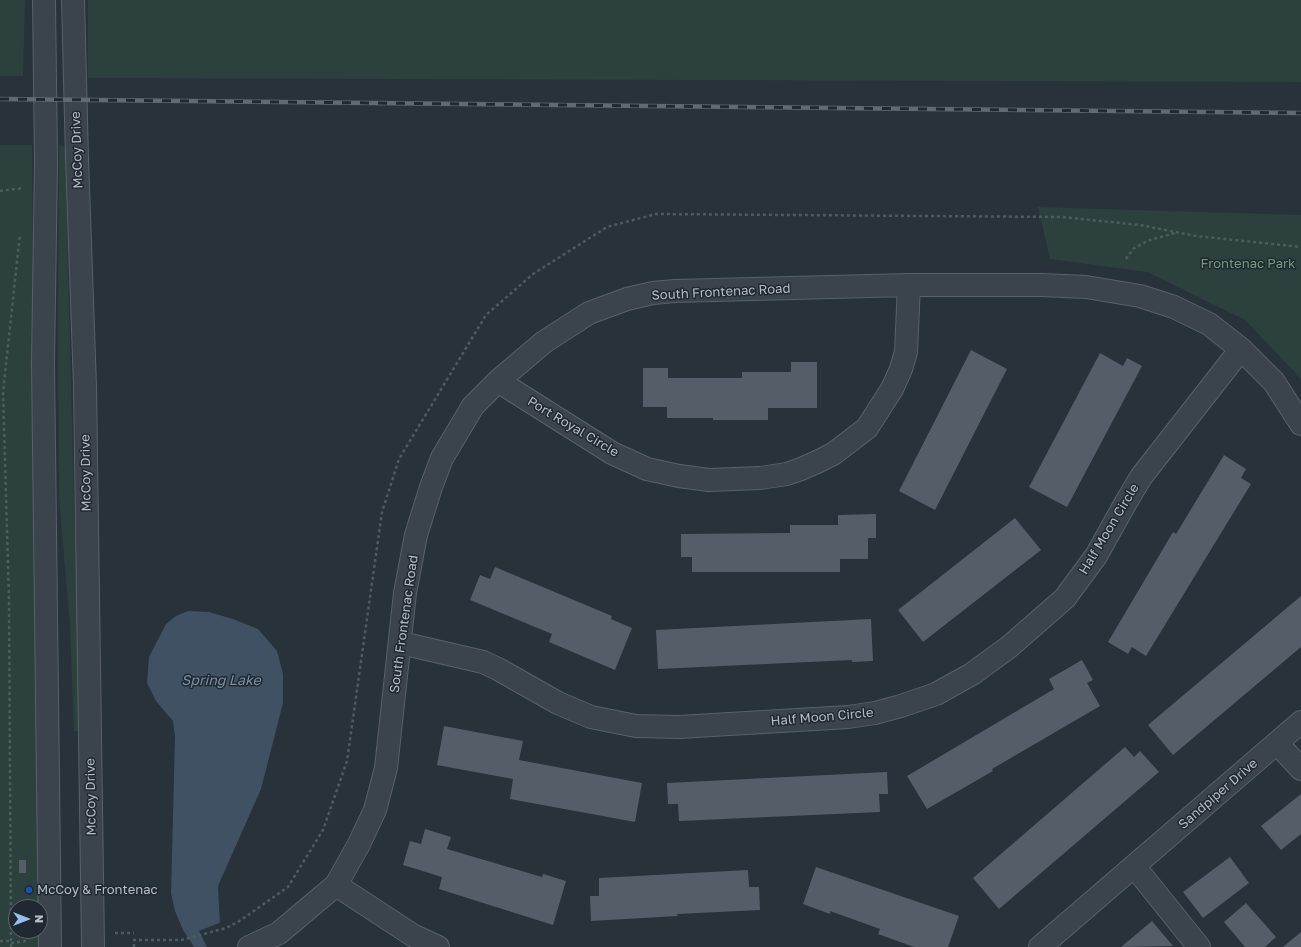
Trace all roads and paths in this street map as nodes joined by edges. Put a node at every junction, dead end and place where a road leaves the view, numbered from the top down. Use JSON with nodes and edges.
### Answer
{"nodes":[{"id":1,"x":44,"y":0,"type":"edge"},
{"id":2,"x":73,"y":0,"type":"edge"},
{"id":3,"x":0,"y":191,"type":"edge"},
{"id":4,"x":24,"y":195,"type":"dead end"},
{"id":5,"x":21,"y":227,"type":"dead end"},
{"id":6,"x":1177,"y":232,"type":"junction"},
{"id":7,"x":1301,"y":247,"type":"edge"},
{"id":8,"x":1126,"y":259,"type":"dead end"},
{"id":9,"x":909,"y":285,"type":"junction"},
{"id":10,"x":1241,"y":350,"type":"junction"},
{"id":11,"x":498,"y":381,"type":"junction"},
{"id":12,"x":1301,"y":424,"type":"edge"},
{"id":13,"x":401,"y":643,"type":"junction"},
{"id":14,"x":1301,"y":722,"type":"edge"},
{"id":15,"x":1277,"y":743,"type":"junction"},
{"id":16,"x":1301,"y":769,"type":"edge"},
{"id":17,"x":1134,"y":866,"type":"junction"},
{"id":18,"x":336,"y":885,"type":"junction"},
{"id":19,"x":11,"y":947,"type":"edge"},
{"id":20,"x":50,"y":947,"type":"edge"},
{"id":21,"x":94,"y":947,"type":"edge"},
{"id":22,"x":134,"y":947,"type":"edge"},
{"id":23,"x":249,"y":947,"type":"edge"},
{"id":24,"x":438,"y":947,"type":"edge"},
{"id":25,"x":1040,"y":947,"type":"edge"},
{"id":26,"x":1199,"y":947,"type":"edge"}],
"edges":[{"from":1,"to":20,"type":"street"},
{"from":2,"to":21,"type":"street","name":"McCoy Drive"},
{"from":3,"to":4,"type":"path"},
{"from":5,"to":19,"type":"path"},
{"from":6,"to":7,"type":"path"},
{"from":6,"to":8,"type":"path"},
{"from":6,"to":22,"type":"path"},
{"from":9,"to":10,"type":"street","name":"South Frontenac Road"},
{"from":9,"to":11,"type":"street","name":"South Frontenac Road"},
{"from":9,"to":11,"type":"street","name":"Port Royal Circle"},
{"from":10,"to":12,"type":"street","name":"South Frontenac Road"},
{"from":10,"to":13,"type":"street","name":"Half Moon Circle"},
{"from":11,"to":13,"type":"street","name":"South Frontenac Road"},
{"from":13,"to":18,"type":"street","name":"South Frontenac Road"},
{"from":14,"to":15,"type":"street","name":"Sandpiper Drive"},
{"from":15,"to":16,"type":"street"},
{"from":15,"to":17,"type":"street","name":"Sandpiper Drive"},
{"from":17,"to":25,"type":"street","name":"Sandpiper Drive"},
{"from":17,"to":26,"type":"street"},
{"from":18,"to":23,"type":"street","name":"South Frontenac Road"},
{"from":18,"to":24,"type":"street"}]}
